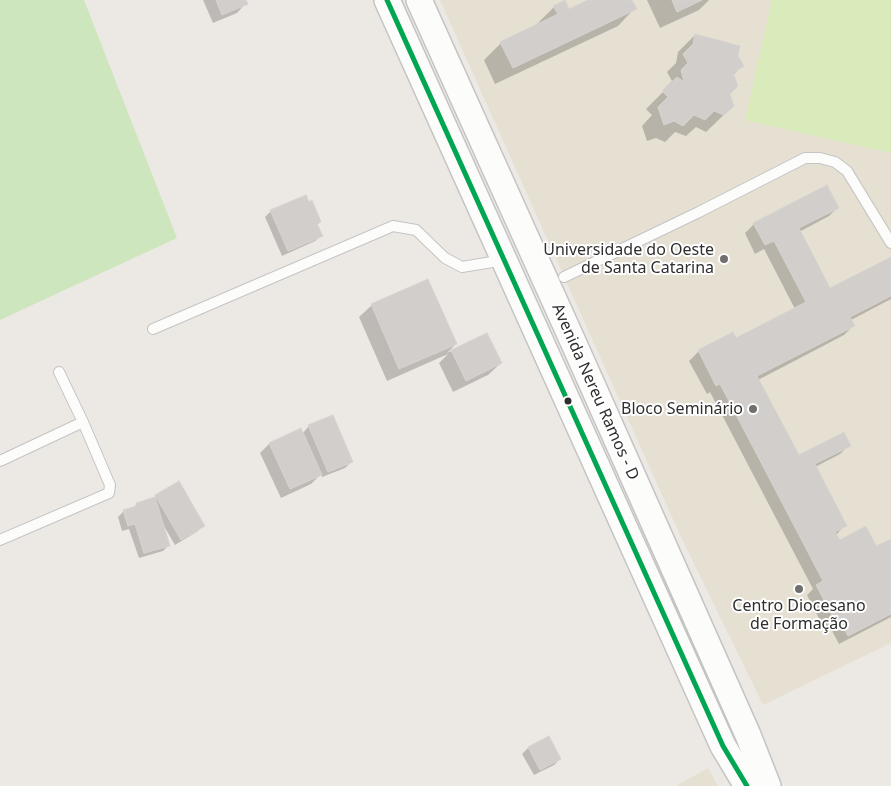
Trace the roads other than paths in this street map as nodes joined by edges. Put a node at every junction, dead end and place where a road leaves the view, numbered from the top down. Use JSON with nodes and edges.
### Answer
{"nodes":[{"id":1,"x":387,"y":0,"type":"edge"},
{"id":2,"x":419,"y":0,"type":"edge"},
{"id":3,"x":445,"y":57,"type":"junction"},
{"id":4,"x":418,"y":70,"type":"junction"},
{"id":5,"x":891,"y":243,"type":"edge"},
{"id":6,"x":504,"y":260,"type":"junction"},
{"id":7,"x":540,"y":288,"type":"junction"},
{"id":8,"x":153,"y":328,"type":"dead end"},
{"id":9,"x":562,"y":353,"type":"junction"},
{"id":10,"x":59,"y":372,"type":"dead end"},
{"id":11,"x":83,"y":422,"type":"junction"},
{"id":12,"x":0,"y":461,"type":"edge"},
{"id":13,"x":0,"y":540,"type":"edge"},
{"id":14,"x":747,"y":786,"type":"edge"},
{"id":15,"x":768,"y":786,"type":"edge"}],
"edges":[{"from":1,"to":4,"type":"street","name":"Avenida Nereu Ramos - D"},
{"from":2,"to":3,"type":"street","name":"Avenida Nereu Ramos - D"},
{"from":3,"to":4,"type":"street"},
{"from":3,"to":7,"type":"street","name":"Avenida Nereu Ramos - D"},
{"from":4,"to":6,"type":"street","name":"Avenida Nereu Ramos - D"},
{"from":5,"to":7,"type":"lane"},
{"from":6,"to":7,"type":"street","name":"Avenida Nereu Ramos - D"},
{"from":6,"to":8,"type":"lane"},
{"from":7,"to":9,"type":"street","name":"Avenida Nereu Ramos - D"},
{"from":9,"to":14,"type":"street","name":"Avenida Nereu Ramos - D"},
{"from":9,"to":15,"type":"street","name":"Avenida Nereu Ramos - D"},
{"from":10,"to":11,"type":"lane"},
{"from":11,"to":12,"type":"lane"},
{"from":11,"to":13,"type":"lane"}]}
